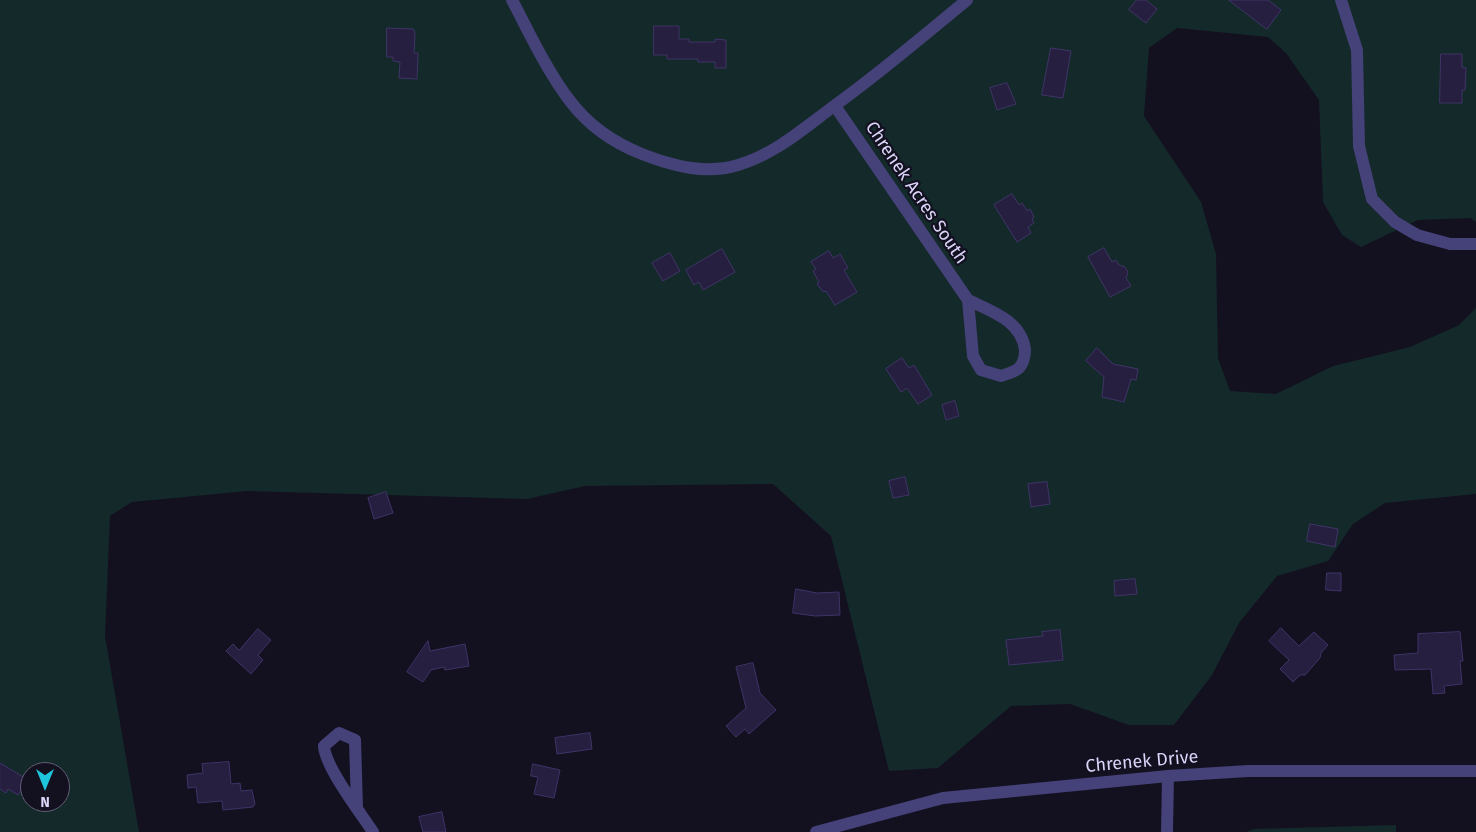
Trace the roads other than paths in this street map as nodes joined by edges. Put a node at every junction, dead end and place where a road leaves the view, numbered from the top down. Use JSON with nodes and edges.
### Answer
{"nodes":[{"id":1,"x":512,"y":0,"type":"edge"},
{"id":2,"x":967,"y":0,"type":"edge"},
{"id":3,"x":1341,"y":0,"type":"edge"},
{"id":4,"x":835,"y":106,"type":"junction"},
{"id":5,"x":1476,"y":244,"type":"edge"},
{"id":6,"x":968,"y":300,"type":"junction"},
{"id":7,"x":1476,"y":771,"type":"edge"},
{"id":8,"x":1168,"y":776,"type":"junction"},
{"id":9,"x":357,"y":808,"type":"junction"},
{"id":10,"x":373,"y":832,"type":"edge"},
{"id":11,"x":816,"y":832,"type":"edge"},
{"id":12,"x":1167,"y":832,"type":"edge"}],
"edges":[{"from":1,"to":4,"type":"street"},
{"from":2,"to":4,"type":"street"},
{"from":3,"to":5,"type":"street"},
{"from":4,"to":6,"type":"street","name":"Chrenek Acres South"},
{"from":6,"to":6,"type":"street","name":"Chrenek Acres South"},
{"from":7,"to":8,"type":"street","name":"Chrenek Drive"},
{"from":8,"to":11,"type":"street","name":"Chrenek Drive"},
{"from":8,"to":12,"type":"street"},
{"from":9,"to":9,"type":"street"},
{"from":9,"to":10,"type":"street"}]}
